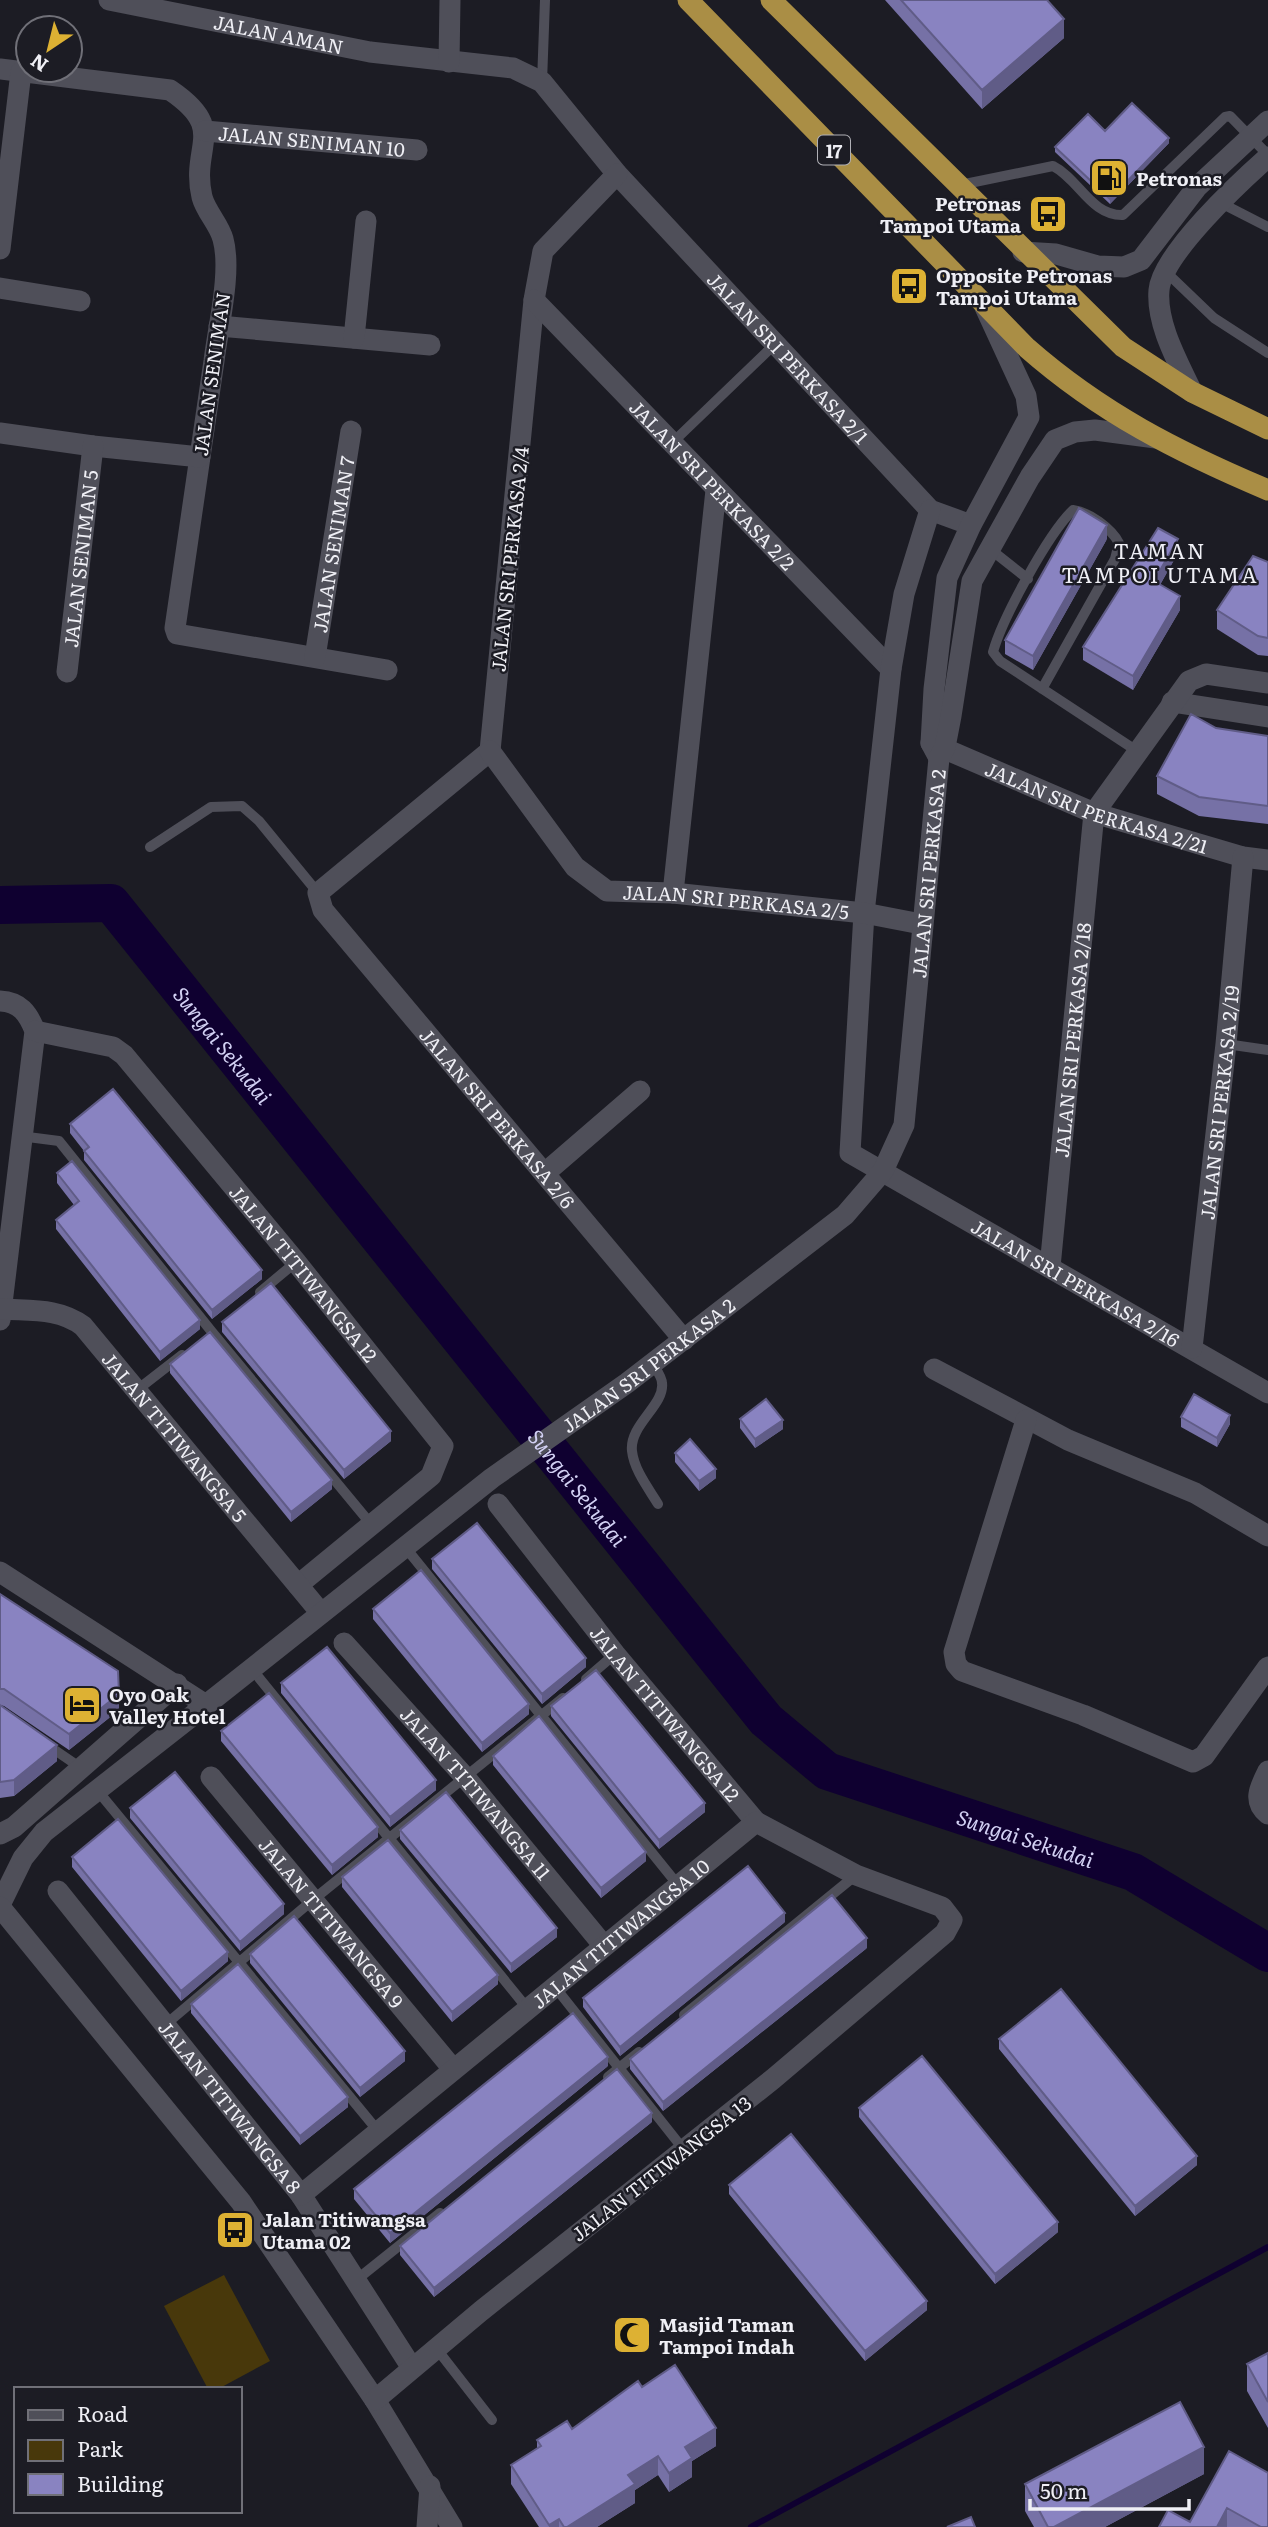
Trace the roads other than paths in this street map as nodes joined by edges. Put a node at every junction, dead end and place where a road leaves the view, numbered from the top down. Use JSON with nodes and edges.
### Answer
{"nodes":[{"id":1,"x":109,"y":0,"type":"edge"},
{"id":2,"x":450,"y":0,"type":"edge"},
{"id":3,"x":545,"y":0,"type":"edge"},
{"id":4,"x":688,"y":0,"type":"edge"},
{"id":5,"x":771,"y":0,"type":"edge"},
{"id":6,"x":449,"y":62,"type":"junction"},
{"id":7,"x":10,"y":71,"type":"edge"},
{"id":8,"x":542,"y":82,"type":"junction"},
{"id":9,"x":1268,"y":121,"type":"edge"},
{"id":10,"x":205,"y":131,"type":"junction"},
{"id":11,"x":1251,"y":137,"type":"junction"},
{"id":12,"x":417,"y":150,"type":"dead end"},
{"id":13,"x":1268,"y":156,"type":"edge"},
{"id":14,"x":617,"y":174,"type":"junction"},
{"id":15,"x":957,"y":186,"type":"junction"},
{"id":16,"x":1219,"y":202,"type":"junction"},
{"id":17,"x":366,"y":221,"type":"dead end"},
{"id":18,"x":1268,"y":227,"type":"edge"},
{"id":19,"x":0,"y":249,"type":"edge"},
{"id":20,"x":1023,"y":252,"type":"junction"},
{"id":21,"x":1165,"y":271,"type":"junction"},
{"id":22,"x":0,"y":288,"type":"edge"},
{"id":23,"x":981,"y":299,"type":"junction"},
{"id":24,"x":534,"y":300,"type":"junction"},
{"id":25,"x":80,"y":301,"type":"dead end"},
{"id":26,"x":219,"y":326,"type":"junction"},
{"id":27,"x":354,"y":338,"type":"junction"},
{"id":28,"x":775,"y":344,"type":"junction"},
{"id":29,"x":430,"y":345,"type":"dead end"},
{"id":30,"x":1268,"y":353,"type":"edge"},
{"id":31,"x":1192,"y":392,"type":"junction"},
{"id":32,"x":1268,"y":429,"type":"edge"},
{"id":33,"x":351,"y":431,"type":"dead end"},
{"id":34,"x":0,"y":433,"type":"edge"},
{"id":35,"x":1156,"y":438,"type":"junction"},
{"id":36,"x":672,"y":443,"type":"junction"},
{"id":37,"x":93,"y":446,"type":"junction"},
{"id":38,"x":200,"y":457,"type":"junction"},
{"id":39,"x":716,"y":489,"type":"junction"},
{"id":40,"x":1268,"y":490,"type":"edge"},
{"id":41,"x":930,"y":510,"type":"junction"},
{"id":42,"x":971,"y":525,"type":"junction"},
{"id":43,"x":990,"y":549,"type":"junction"},
{"id":44,"x":1028,"y":579,"type":"junction"},
{"id":45,"x":315,"y":657,"type":"junction"},
{"id":46,"x":891,"y":669,"type":"junction"},
{"id":47,"x":387,"y":670,"type":"dead end"},
{"id":48,"x":66,"y":672,"type":"dead end"},
{"id":49,"x":1268,"y":683,"type":"edge"},
{"id":50,"x":1042,"y":689,"type":"junction"},
{"id":51,"x":1172,"y":702,"type":"junction"},
{"id":52,"x":1268,"y":717,"type":"edge"},
{"id":53,"x":938,"y":749,"type":"junction"},
{"id":54,"x":489,"y":751,"type":"junction"},
{"id":55,"x":1140,"y":753,"type":"junction"},
{"id":56,"x":1094,"y":813,"type":"junction"},
{"id":57,"x":150,"y":847,"type":"dead end"},
{"id":58,"x":1242,"y":857,"type":"junction"},
{"id":59,"x":1268,"y":860,"type":"edge"},
{"id":60,"x":673,"y":892,"type":"junction"},
{"id":61,"x":318,"y":893,"type":"junction"},
{"id":62,"x":864,"y":914,"type":"junction"},
{"id":63,"x":921,"y":925,"type":"junction"},
{"id":64,"x":0,"y":1001,"type":"edge"},
{"id":65,"x":35,"y":1031,"type":"junction"},
{"id":66,"x":1226,"y":1044,"type":"junction"},
{"id":67,"x":1268,"y":1049,"type":"edge"},
{"id":68,"x":640,"y":1091,"type":"dead end"},
{"id":69,"x":20,"y":1136,"type":"junction"},
{"id":70,"x":883,"y":1171,"type":"junction"},
{"id":71,"x":545,"y":1172,"type":"junction"},
{"id":72,"x":6,"y":1209,"type":"edge"},
{"id":73,"x":296,"y":1262,"type":"junction"},
{"id":74,"x":1050,"y":1268,"type":"junction"},
{"id":75,"x":254,"y":1297,"type":"edge"},
{"id":76,"x":1,"y":1315,"type":"edge"},
{"id":77,"x":222,"y":1323,"type":"edge"},
{"id":78,"x":212,"y":1332,"type":"junction"},
{"id":79,"x":201,"y":1340,"type":"edge"},
{"id":80,"x":684,"y":1340,"type":"junction"},
{"id":81,"x":1192,"y":1348,"type":"junction"},
{"id":82,"x":190,"y":1349,"type":"edge"},
{"id":83,"x":653,"y":1364,"type":"junction"},
{"id":84,"x":934,"y":1369,"type":"dead end"},
{"id":85,"x":137,"y":1390,"type":"junction"},
{"id":86,"x":1268,"y":1393,"type":"edge"},
{"id":87,"x":1026,"y":1420,"type":"junction"},
{"id":88,"x":498,"y":1504,"type":"dead end"},
{"id":89,"x":658,"y":1504,"type":"dead end"},
{"id":90,"x":370,"y":1523,"type":"junction"},
{"id":91,"x":1268,"y":1536,"type":"edge"},
{"id":92,"x":405,"y":1547,"type":"junction"},
{"id":93,"x":0,"y":1572,"type":"edge"},
{"id":94,"x":298,"y":1585,"type":"junction"},
{"id":95,"x":321,"y":1613,"type":"junction"},
{"id":96,"x":344,"y":1643,"type":"dead end"},
{"id":97,"x":615,"y":1654,"type":"junction"},
{"id":98,"x":1268,"y":1665,"type":"edge"},
{"id":99,"x":251,"y":1668,"type":"junction"},
{"id":100,"x":177,"y":1684,"type":"junction"},
{"id":101,"x":205,"y":1704,"type":"junction"},
{"id":102,"x":541,"y":1715,"type":"junction"},
{"id":103,"x":41,"y":1740,"type":"edge"},
{"id":104,"x":81,"y":1768,"type":"junction"},
{"id":105,"x":1268,"y":1771,"type":"edge"},
{"id":106,"x":211,"y":1777,"type":"dead end"},
{"id":107,"x":465,"y":1777,"type":"junction"},
{"id":108,"x":97,"y":1790,"type":"junction"},
{"id":109,"x":1268,"y":1814,"type":"edge"},
{"id":110,"x":756,"y":1822,"type":"junction"},
{"id":111,"x":0,"y":1834,"type":"edge"},
{"id":112,"x":389,"y":1837,"type":"junction"},
{"id":113,"x":856,"y":1875,"type":"junction"},
{"id":114,"x":678,"y":1885,"type":"junction"},
{"id":115,"x":58,"y":1891,"type":"dead end"},
{"id":116,"x":314,"y":1899,"type":"junction"},
{"id":117,"x":0,"y":1906,"type":"edge"},
{"id":118,"x":604,"y":1947,"type":"junction"},
{"id":119,"x":237,"y":1962,"type":"junction"},
{"id":120,"x":555,"y":1986,"type":"junction"},
{"id":121,"x":527,"y":2008,"type":"junction"},
{"id":122,"x":165,"y":2025,"type":"junction"},
{"id":123,"x":672,"y":2025,"type":"edge"},
{"id":124,"x":650,"y":2043,"type":"edge"},
{"id":125,"x":453,"y":2069,"type":"junction"},
{"id":126,"x":618,"y":2069,"type":"junction"},
{"id":127,"x":597,"y":2086,"type":"edge"},
{"id":128,"x":377,"y":2131,"type":"junction"},
{"id":129,"x":684,"y":2150,"type":"junction"},
{"id":130,"x":301,"y":2195,"type":"junction"},
{"id":131,"x":450,"y":2205,"type":"edge"},
{"id":132,"x":355,"y":2281,"type":"junction"},
{"id":133,"x":436,"y":2348,"type":"junction"},
{"id":134,"x":412,"y":2368,"type":"junction"},
{"id":135,"x":375,"y":2400,"type":"junction"},
{"id":136,"x":492,"y":2420,"type":"dead end"},
{"id":137,"x":430,"y":2486,"type":"junction"},
{"id":138,"x":427,"y":2527,"type":"edge"},
{"id":139,"x":452,"y":2527,"type":"edge"}],
"edges":[{"from":1,"to":6,"type":"street","name":"JALAN AMAN"},
{"from":2,"to":6,"type":"street"},
{"from":3,"to":8,"type":"lane"},
{"from":4,"to":23,"type":"highway","number":"17"},
{"from":5,"to":15,"type":"highway"},
{"from":6,"to":8,"type":"street","name":"JALAN AMAN"},
{"from":7,"to":10,"type":"street"},
{"from":7,"to":19,"type":"street"},
{"from":8,"to":14,"type":"street","name":"JALAN SRI PERKASA 2/1"},
{"from":9,"to":11,"type":"street"},
{"from":10,"to":12,"type":"street","name":"JALAN SENIMAN 10"},
{"from":10,"to":26,"type":"street","name":"JALAN SENIMAN"},
{"from":11,"to":13,"type":"lane"},
{"from":11,"to":15,"type":"lane"},
{"from":11,"to":20,"type":"street"},
{"from":13,"to":16,"type":"street"},
{"from":14,"to":24,"type":"street","name":"JALAN SRI PERKASA 2/4"},
{"from":14,"to":28,"type":"street","name":"JALAN SRI PERKASA 2/1"},
{"from":15,"to":20,"type":"highway"},
{"from":16,"to":18,"type":"lane"},
{"from":16,"to":21,"type":"street"},
{"from":17,"to":27,"type":"street"},
{"from":20,"to":31,"type":"highway"},
{"from":21,"to":30,"type":"lane"},
{"from":21,"to":31,"type":"street"},
{"from":22,"to":25,"type":"street"},
{"from":23,"to":35,"type":"highway","number":"17"},
{"from":23,"to":42,"type":"street","name":"JALAN SRI PERKASA 2"},
{"from":24,"to":36,"type":"street","name":"JALAN SRI PERKASA 2/2"},
{"from":24,"to":54,"type":"street","name":"JALAN SRI PERKASA 2/4"},
{"from":26,"to":27,"type":"street"},
{"from":26,"to":38,"type":"street","name":"JALAN SENIMAN"},
{"from":27,"to":29,"type":"street"},
{"from":28,"to":36,"type":"lane"},
{"from":28,"to":41,"type":"street","name":"JALAN SRI PERKASA 2/1"},
{"from":31,"to":32,"type":"highway"},
{"from":33,"to":45,"type":"street","name":"JALAN SENIMAN 7"},
{"from":34,"to":37,"type":"street"},
{"from":35,"to":40,"type":"highway","number":"17"},
{"from":35,"to":43,"type":"street","name":"JALAN SRI PERKASA 2"},
{"from":36,"to":39,"type":"street","name":"JALAN SRI PERKASA 2/2"},
{"from":37,"to":38,"type":"street"},
{"from":37,"to":48,"type":"street","name":"JALAN SENIMAN 5"},
{"from":38,"to":45,"type":"street","name":"JALAN SENIMAN"},
{"from":39,"to":46,"type":"street","name":"JALAN SRI PERKASA 2/2"},
{"from":39,"to":60,"type":"street"},
{"from":41,"to":42,"type":"street","name":"JALAN SRI PERKASA 2/1"},
{"from":41,"to":46,"type":"street"},
{"from":42,"to":53,"type":"street","name":"JALAN SRI PERKASA 2"},
{"from":43,"to":44,"type":"lane"},
{"from":43,"to":53,"type":"street","name":"JALAN SRI PERKASA 2"},
{"from":44,"to":50,"type":"lane"},
{"from":44,"to":50,"type":"lane"},
{"from":45,"to":47,"type":"street","name":"JALAN SENIMAN"},
{"from":46,"to":62,"type":"street"},
{"from":49,"to":51,"type":"street"},
{"from":50,"to":55,"type":"lane"},
{"from":51,"to":52,"type":"street"},
{"from":51,"to":55,"type":"street"},
{"from":53,"to":56,"type":"street","name":"JALAN SRI PERKASA 2/21"},
{"from":53,"to":63,"type":"street","name":"JALAN SRI PERKASA 2"},
{"from":54,"to":60,"type":"street","name":"JALAN SRI PERKASA 2/5"},
{"from":54,"to":61,"type":"street"},
{"from":55,"to":56,"type":"street"},
{"from":56,"to":58,"type":"street","name":"JALAN SRI PERKASA 2/21"},
{"from":56,"to":74,"type":"street","name":"JALAN SRI PERKASA 2/18"},
{"from":57,"to":61,"type":"lane"},
{"from":58,"to":59,"type":"street","name":"JALAN SRI PERKASA 2/21"},
{"from":58,"to":66,"type":"street","name":"JALAN SRI PERKASA 2/19"},
{"from":60,"to":62,"type":"street","name":"JALAN SRI PERKASA 2/5"},
{"from":61,"to":71,"type":"street","name":"JALAN SRI PERKASA 2/6"},
{"from":62,"to":63,"type":"street","name":"JALAN SRI PERKASA 2/5"},
{"from":62,"to":70,"type":"street","name":"JALAN SRI PERKASA 2/16"},
{"from":63,"to":70,"type":"street","name":"JALAN SRI PERKASA 2"},
{"from":64,"to":65,"type":"street"},
{"from":65,"to":69,"type":"street"},
{"from":65,"to":73,"type":"street","name":"JALAN TITIWANGSA 12"},
{"from":66,"to":67,"type":"lane"},
{"from":66,"to":81,"type":"street","name":"JALAN SRI PERKASA 2/19"},
{"from":68,"to":71,"type":"street"},
{"from":69,"to":72,"type":"street"},
{"from":69,"to":78,"type":"lane"},
{"from":70,"to":74,"type":"street","name":"JALAN SRI PERKASA 2/16"},
{"from":70,"to":80,"type":"street","name":"JALAN SRI PERKASA 2"},
{"from":71,"to":80,"type":"street","name":"JALAN SRI PERKASA 2/6"},
{"from":72,"to":76,"type":"street"},
{"from":73,"to":75,"type":"lane"},
{"from":73,"to":90,"type":"street","name":"JALAN TITIWANGSA 12"},
{"from":74,"to":81,"type":"street","name":"JALAN SRI PERKASA 2/16"},
{"from":76,"to":85,"type":"street","name":"JALAN TITIWANGSA 5"},
{"from":77,"to":78,"type":"lane"},
{"from":78,"to":79,"type":"lane"},
{"from":78,"to":90,"type":"lane"},
{"from":80,"to":83,"type":"street","name":"JALAN SRI PERKASA 2"},
{"from":81,"to":86,"type":"street","name":"JALAN SRI PERKASA 2/16"},
{"from":82,"to":85,"type":"lane"},
{"from":83,"to":89,"type":"lane"},
{"from":83,"to":92,"type":"street","name":"JALAN SRI PERKASA 2"},
{"from":84,"to":87,"type":"street"},
{"from":85,"to":94,"type":"street","name":"JALAN TITIWANGSA 5"},
{"from":87,"to":91,"type":"street"},
{"from":87,"to":98,"type":"street"},
{"from":88,"to":97,"type":"street","name":"JALAN TITIWANGSA 12"},
{"from":90,"to":94,"type":"street","name":"JALAN TITIWANGSA 12"},
{"from":92,"to":95,"type":"street","name":"JALAN SRI PERKASA 2"},
{"from":92,"to":102,"type":"lane"},
{"from":93,"to":100,"type":"street"},
{"from":94,"to":95,"type":"street","name":"JALAN TITIWANGSA 5"},
{"from":95,"to":99,"type":"street","name":"JALAN SRI PERKASA 2"},
{"from":96,"to":107,"type":"street","name":"JALAN TITIWANGSA 11"},
{"from":97,"to":102,"type":"lane"},
{"from":97,"to":110,"type":"street","name":"JALAN TITIWANGSA 12"},
{"from":99,"to":101,"type":"street","name":"JALAN SRI PERKASA 2"},
{"from":99,"to":112,"type":"lane"},
{"from":100,"to":101,"type":"street"},
{"from":100,"to":104,"type":"street"},
{"from":101,"to":108,"type":"street","name":"JALAN SRI PERKASA 2"},
{"from":102,"to":107,"type":"lane"},
{"from":102,"to":114,"type":"lane"},
{"from":103,"to":104,"type":"lane"},
{"from":104,"to":111,"type":"street"},
{"from":105,"to":109,"type":"street"},
{"from":106,"to":116,"type":"street","name":"JALAN TITIWANGSA 9"},
{"from":107,"to":112,"type":"lane"},
{"from":107,"to":118,"type":"street","name":"JALAN TITIWANGSA 11"},
{"from":108,"to":117,"type":"street","name":"JALAN SRI PERKASA 2"},
{"from":108,"to":119,"type":"lane"},
{"from":110,"to":113,"type":"street"},
{"from":110,"to":114,"type":"street","name":"JALAN TITIWANGSA 10"},
{"from":112,"to":116,"type":"lane"},
{"from":112,"to":121,"type":"lane"},
{"from":113,"to":123,"type":"lane"},
{"from":113,"to":129,"type":"street","name":"JALAN TITIWANGSA 13"},
{"from":114,"to":118,"type":"street","name":"JALAN TITIWANGSA 10"},
{"from":115,"to":122,"type":"street","name":"JALAN TITIWANGSA 8"},
{"from":116,"to":119,"type":"lane"},
{"from":116,"to":125,"type":"street","name":"JALAN TITIWANGSA 9"},
{"from":117,"to":135,"type":"street"},
{"from":118,"to":120,"type":"street","name":"JALAN TITIWANGSA 10"},
{"from":119,"to":122,"type":"lane"},
{"from":119,"to":128,"type":"lane"},
{"from":120,"to":121,"type":"street","name":"JALAN TITIWANGSA 10"},
{"from":120,"to":126,"type":"lane"},
{"from":121,"to":125,"type":"street","name":"JALAN TITIWANGSA 10"},
{"from":122,"to":130,"type":"street","name":"JALAN TITIWANGSA 8"},
{"from":124,"to":126,"type":"lane"},
{"from":125,"to":128,"type":"street","name":"JALAN TITIWANGSA 10"},
{"from":126,"to":127,"type":"lane"},
{"from":126,"to":129,"type":"lane"},
{"from":128,"to":130,"type":"street","name":"JALAN TITIWANGSA 10"},
{"from":129,"to":133,"type":"street","name":"JALAN TITIWANGSA 13"},
{"from":130,"to":132,"type":"street","name":"JALAN TITIWANGSA 8"},
{"from":131,"to":132,"type":"lane"},
{"from":132,"to":134,"type":"street","name":"JALAN TITIWANGSA 8"},
{"from":133,"to":134,"type":"street","name":"JALAN TITIWANGSA 13"},
{"from":133,"to":136,"type":"lane"},
{"from":134,"to":135,"type":"street","name":"JALAN TITIWANGSA 13"},
{"from":135,"to":137,"type":"street"},
{"from":137,"to":138,"type":"street"},
{"from":137,"to":139,"type":"street"}]}
